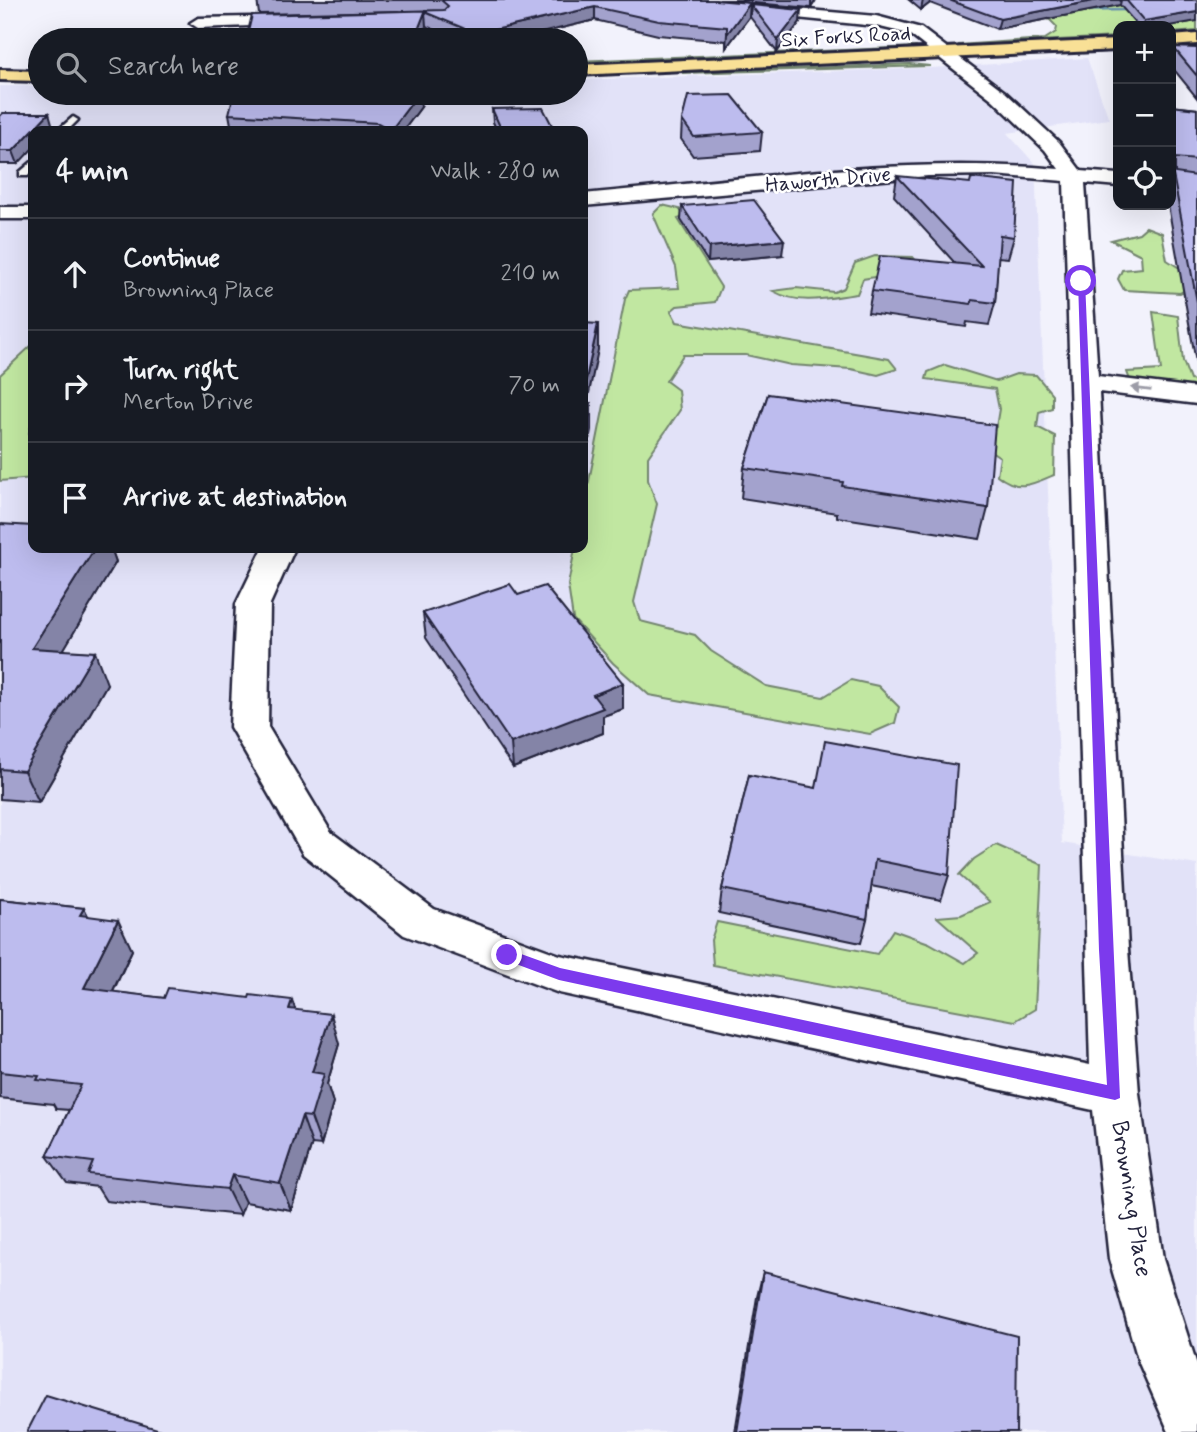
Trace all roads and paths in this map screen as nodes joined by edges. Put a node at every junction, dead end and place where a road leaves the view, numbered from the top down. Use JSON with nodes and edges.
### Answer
{"nodes":[{"id":1,"x":725,"y":8,"type":"edge"},
{"id":2,"x":321,"y":20,"type":"edge"},
{"id":3,"x":196,"y":28,"type":"edge"},
{"id":4,"x":1197,"y":39,"type":"edge"},
{"id":5,"x":1176,"y":41,"type":"edge"},
{"id":6,"x":1113,"y":45,"type":"edge"},
{"id":7,"x":948,"y":55,"type":"junction"},
{"id":8,"x":588,"y":70,"type":"edge"},
{"id":9,"x":0,"y":75,"type":"edge"},
{"id":10,"x":28,"y":76,"type":"edge"},
{"id":11,"x":73,"y":120,"type":"dead end"},
{"id":12,"x":67,"y":126,"type":"edge"},
{"id":13,"x":28,"y":170,"type":"edge"},
{"id":14,"x":24,"y":174,"type":"dead end"},
{"id":15,"x":1074,"y":175,"type":"junction"},
{"id":16,"x":1113,"y":179,"type":"edge"},
{"id":17,"x":588,"y":200,"type":"edge"},
{"id":18,"x":0,"y":213,"type":"edge"},
{"id":19,"x":28,"y":213,"type":"edge"},
{"id":20,"x":1084,"y":393,"type":"junction"},
{"id":21,"x":1197,"y":396,"type":"edge"},
{"id":22,"x":1197,"y":418,"type":"edge"},
{"id":23,"x":277,"y":553,"type":"edge"},
{"id":24,"x":1115,"y":1093,"type":"junction"},
{"id":25,"x":1197,"y":1429,"type":"edge"}],
"edges":[{"from":1,"to":7,"type":"street"},
{"from":2,"to":3,"type":"street"},
{"from":4,"to":5,"type":"main road"},
{"from":6,"to":7,"type":"main road","name":"Six Forks Road"},
{"from":7,"to":8,"type":"main road","name":"Six Forks Road"},
{"from":7,"to":15,"type":"street"},
{"from":9,"to":10,"type":"main road"},
{"from":11,"to":12,"type":"lane"},
{"from":13,"to":14,"type":"lane"},
{"from":15,"to":16,"type":"street","name":"Haworth Drive"},
{"from":15,"to":17,"type":"street","name":"Haworth Drive"},
{"from":15,"to":20,"type":"street","name":"Browning Place"},
{"from":18,"to":19,"type":"street"},
{"from":21,"to":20,"type":"street","one_way":true},
{"from":20,"to":22,"type":"street"},
{"from":20,"to":24,"type":"street","name":"Browning Place"},
{"from":23,"to":24,"type":"street"},
{"from":24,"to":25,"type":"street","name":"Browning Place"}]}
